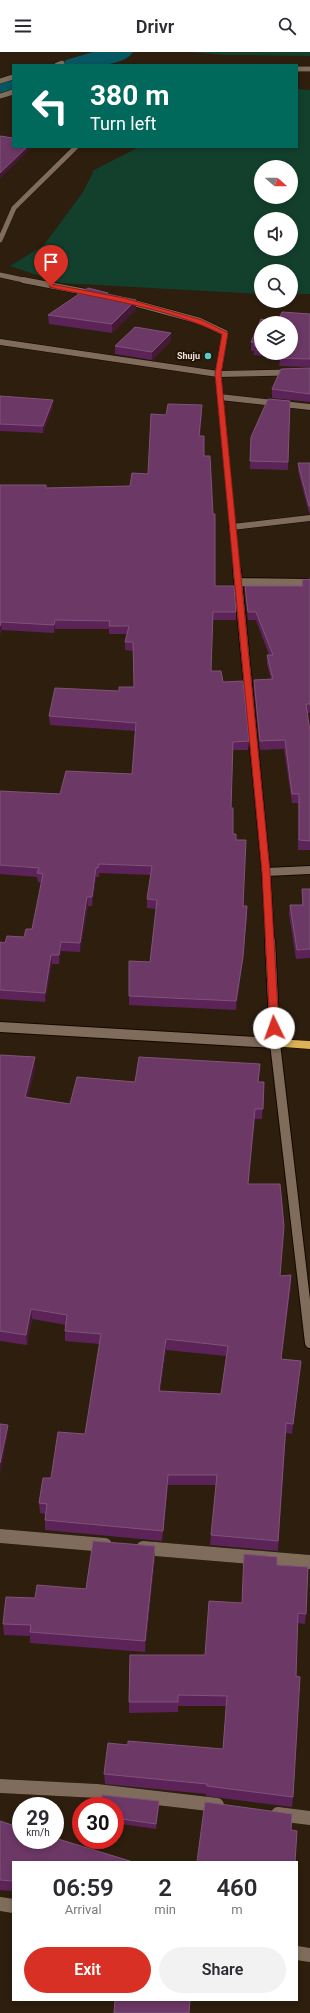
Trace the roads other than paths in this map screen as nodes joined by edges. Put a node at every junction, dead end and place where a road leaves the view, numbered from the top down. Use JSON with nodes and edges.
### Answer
{"nodes":[{"id":1,"x":298,"y":69,"type":"edge"},
{"id":2,"x":310,"y":69,"type":"edge"},
{"id":3,"x":12,"y":77,"type":"edge"},
{"id":4,"x":0,"y":81,"type":"edge"},
{"id":5,"x":12,"y":92,"type":"edge"},
{"id":6,"x":0,"y":96,"type":"edge"},
{"id":7,"x":75,"y":148,"type":"edge"},
{"id":8,"x":0,"y":240,"type":"edge"},
{"id":9,"x":0,"y":275,"type":"edge"},
{"id":10,"x":101,"y":294,"type":"edge"},
{"id":11,"x":115,"y":298,"type":"edge"},
{"id":12,"x":0,"y":342,"type":"edge"},
{"id":13,"x":310,"y":372,"type":"edge"},
{"id":14,"x":218,"y":374,"type":"junction"},
{"id":15,"x":220,"y":397,"type":"junction"},
{"id":16,"x":310,"y":407,"type":"edge"},
{"id":17,"x":310,"y":518,"type":"edge"},
{"id":18,"x":232,"y":527,"type":"junction"},
{"id":19,"x":238,"y":582,"type":"junction"},
{"id":20,"x":310,"y":583,"type":"edge"},
{"id":21,"x":310,"y":870,"type":"edge"},
{"id":22,"x":266,"y":872,"type":"junction"},
{"id":23,"x":0,"y":1027,"type":"edge"},
{"id":24,"x":275,"y":1043,"type":"junction"},
{"id":25,"x":310,"y":1045,"type":"edge"},
{"id":26,"x":310,"y":1343,"type":"edge"},
{"id":27,"x":0,"y":1536,"type":"edge"},
{"id":28,"x":310,"y":1562,"type":"edge"},
{"id":29,"x":0,"y":1786,"type":"edge"},
{"id":30,"x":232,"y":1808,"type":"edge"},
{"id":31,"x":263,"y":1812,"type":"edge"},
{"id":32,"x":310,"y":1818,"type":"edge"},
{"id":33,"x":0,"y":1904,"type":"edge"},
{"id":34,"x":12,"y":1906,"type":"edge"},
{"id":35,"x":298,"y":1953,"type":"edge"},
{"id":36,"x":310,"y":1954,"type":"edge"}],
"edges":[{"from":1,"to":2,"type":"street"},
{"from":3,"to":4,"type":"street"},
{"from":5,"to":6,"type":"street"},
{"from":7,"to":8,"type":"street"},
{"from":9,"to":10,"type":"street"},
{"from":11,"to":14,"type":"street"},
{"from":12,"to":14,"type":"street"},
{"from":13,"to":14,"type":"street"},
{"from":14,"to":15,"type":"street"},
{"from":15,"to":16,"type":"street"},
{"from":15,"to":18,"type":"street"},
{"from":17,"to":18,"type":"street"},
{"from":18,"to":19,"type":"street"},
{"from":19,"to":20,"type":"street"},
{"from":19,"to":22,"type":"street"},
{"from":21,"to":22,"type":"street"},
{"from":22,"to":24,"type":"street"},
{"from":23,"to":24,"type":"street"},
{"from":24,"to":25,"type":"highway"},
{"from":24,"to":26,"type":"street"},
{"from":27,"to":28,"type":"street"},
{"from":29,"to":30,"type":"street"},
{"from":31,"to":32,"type":"street"},
{"from":33,"to":34,"type":"street"},
{"from":35,"to":36,"type":"street"}]}
